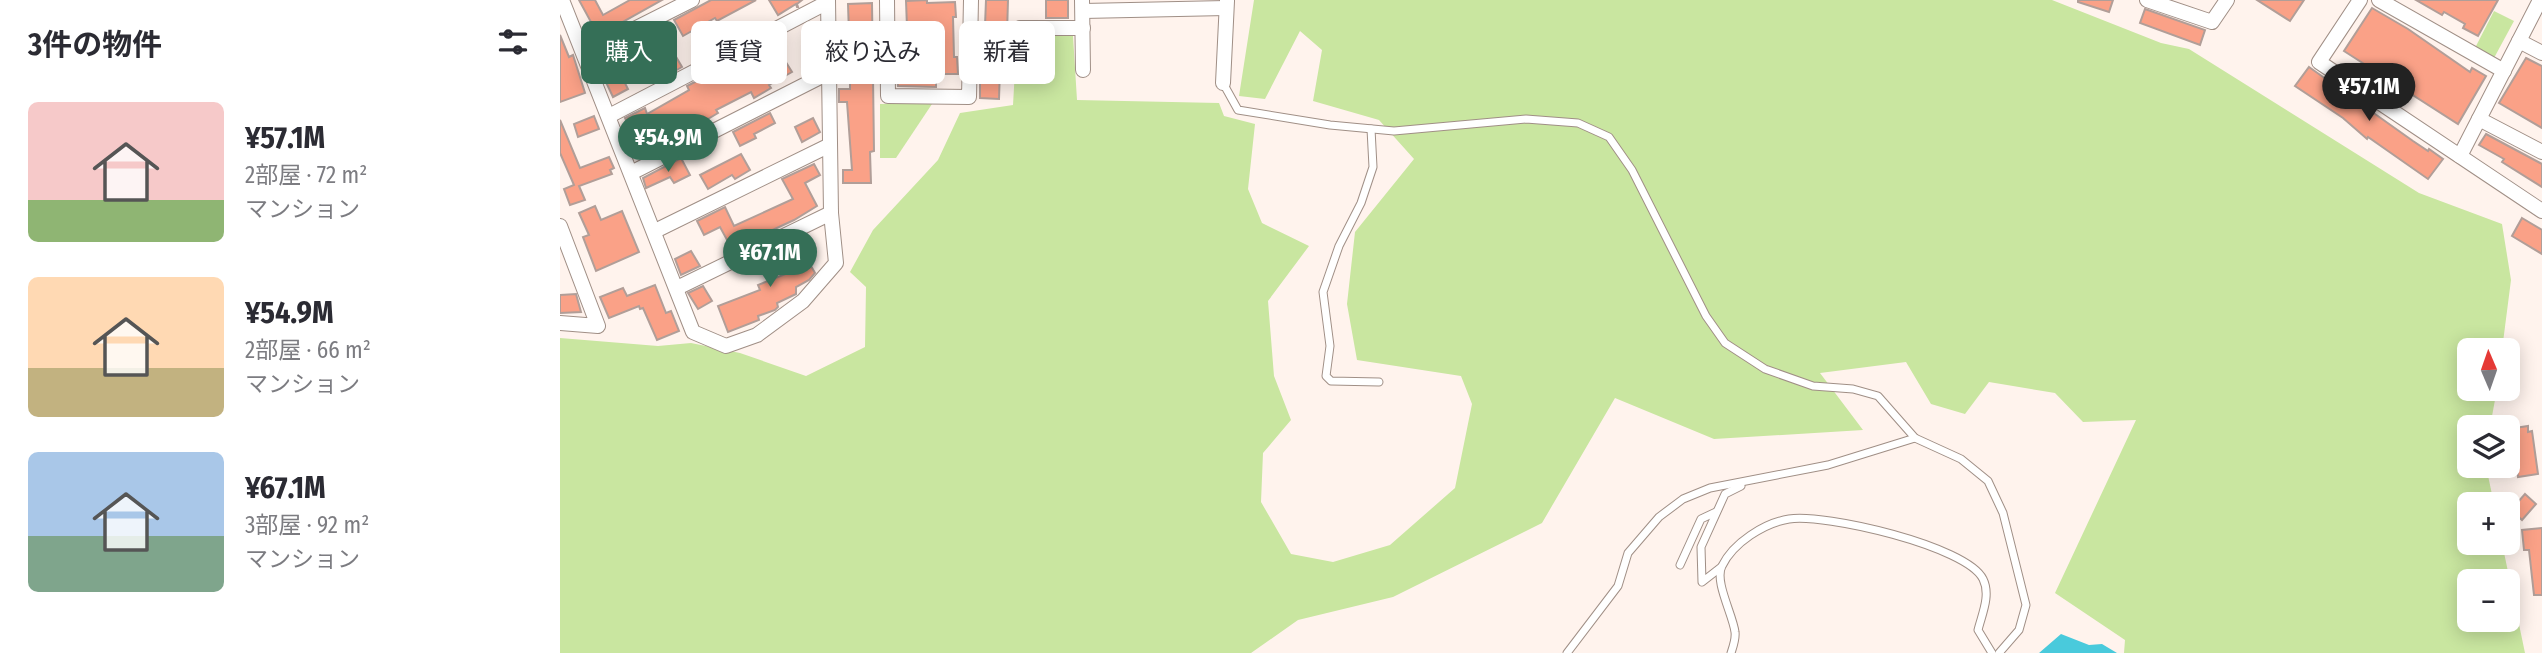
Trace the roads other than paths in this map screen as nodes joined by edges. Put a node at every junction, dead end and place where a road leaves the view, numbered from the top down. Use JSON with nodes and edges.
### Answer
{"nodes":[{"id":1,"x":562,"y":0,"type":"edge"},
{"id":2,"x":692,"y":0,"type":"edge"},
{"id":3,"x":887,"y":0,"type":"edge"},
{"id":4,"x":971,"y":0,"type":"edge"},
{"id":5,"x":2147,"y":0,"type":"edge"},
{"id":6,"x":2227,"y":0,"type":"edge"},
{"id":7,"x":2360,"y":0,"type":"edge"},
{"id":8,"x":2379,"y":0,"type":"edge"},
{"id":9,"x":2540,"y":0,"type":"edge"},
{"id":10,"x":828,"y":1,"type":"edge"},
{"id":11,"x":1226,"y":4,"type":"edge"},
{"id":12,"x":1082,"y":6,"type":"edge"},
{"id":13,"x":650,"y":21,"type":"edge"},
{"id":14,"x":829,"y":21,"type":"edge"},
{"id":15,"x":1055,"y":28,"type":"edge"},
{"id":16,"x":1083,"y":28,"type":"junction"},
{"id":17,"x":2519,"y":41,"type":"junction"},
{"id":18,"x":581,"y":47,"type":"edge"},
{"id":19,"x":2542,"y":53,"type":"edge"},
{"id":20,"x":1083,"y":70,"type":"dead end"},
{"id":21,"x":2504,"y":71,"type":"junction"},
{"id":22,"x":1223,"y":83,"type":"joint"},
{"id":23,"x":596,"y":84,"type":"edge"},
{"id":24,"x":806,"y":84,"type":"edge"},
{"id":25,"x":830,"y":84,"type":"edge"},
{"id":26,"x":609,"y":116,"type":"junction"},
{"id":27,"x":2479,"y":119,"type":"junction"},
{"id":28,"x":1371,"y":129,"type":"junction"},
{"id":29,"x":830,"y":145,"type":"junction"},
{"id":30,"x":2542,"y":152,"type":"edge"},
{"id":31,"x":2460,"y":156,"type":"junction"},
{"id":32,"x":631,"y":173,"type":"junction"},
{"id":33,"x":2542,"y":211,"type":"edge"},
{"id":34,"x":831,"y":213,"type":"junction"},
{"id":35,"x":560,"y":226,"type":"edge"},
{"id":36,"x":655,"y":232,"type":"junction"},
{"id":37,"x":677,"y":288,"type":"junction"},
{"id":38,"x":560,"y":323,"type":"edge"},
{"id":39,"x":1379,"y":382,"type":"dead end"},
{"id":40,"x":1915,"y":438,"type":"junction"},
{"id":41,"x":1748,"y":482,"type":"junction"},
{"id":42,"x":1716,"y":512,"type":"junction"},
{"id":43,"x":1680,"y":565,"type":"dead end"},
{"id":44,"x":1720,"y":568,"type":"junction"},
{"id":45,"x":1567,"y":653,"type":"edge"},
{"id":46,"x":1731,"y":653,"type":"edge"},
{"id":47,"x":1993,"y":653,"type":"edge"},
{"id":48,"x":1999,"y":653,"type":"edge"}],
"edges":[{"from":1,"to":18,"type":"street"},
{"from":2,"to":13,"type":"street"},
{"from":3,"to":4,"type":"street"},
{"from":5,"to":6,"type":"street"},
{"from":7,"to":31,"type":"street"},
{"from":8,"to":21,"type":"street"},
{"from":9,"to":17,"type":"street"},
{"from":10,"to":14,"type":"street"},
{"from":10,"to":26,"type":"street"},
{"from":11,"to":12,"type":"street"},
{"from":11,"to":22,"type":"street"},
{"from":12,"to":16,"type":"street"},
{"from":15,"to":16,"type":"street"},
{"from":16,"to":20,"type":"street"},
{"from":17,"to":19,"type":"street"},
{"from":17,"to":21,"type":"street"},
{"from":21,"to":27,"type":"street"},
{"from":22,"to":28,"type":"lane"},
{"from":23,"to":26,"type":"street"},
{"from":24,"to":32,"type":"street"},
{"from":25,"to":29,"type":"street"},
{"from":26,"to":32,"type":"street"},
{"from":27,"to":30,"type":"street"},
{"from":27,"to":31,"type":"street"},
{"from":28,"to":39,"type":"lane"},
{"from":28,"to":40,"type":"lane"},
{"from":29,"to":34,"type":"street"},
{"from":29,"to":36,"type":"street"},
{"from":31,"to":33,"type":"street"},
{"from":32,"to":36,"type":"street"},
{"from":34,"to":37,"type":"street"},
{"from":34,"to":37,"type":"street"},
{"from":35,"to":38,"type":"street"},
{"from":36,"to":37,"type":"street"},
{"from":40,"to":41,"type":"lane"},
{"from":40,"to":48,"type":"lane"},
{"from":41,"to":42,"type":"lane"},
{"from":41,"to":45,"type":"lane"},
{"from":42,"to":43,"type":"lane"},
{"from":42,"to":44,"type":"lane"},
{"from":44,"to":46,"type":"lane"},
{"from":44,"to":47,"type":"lane"}]}
